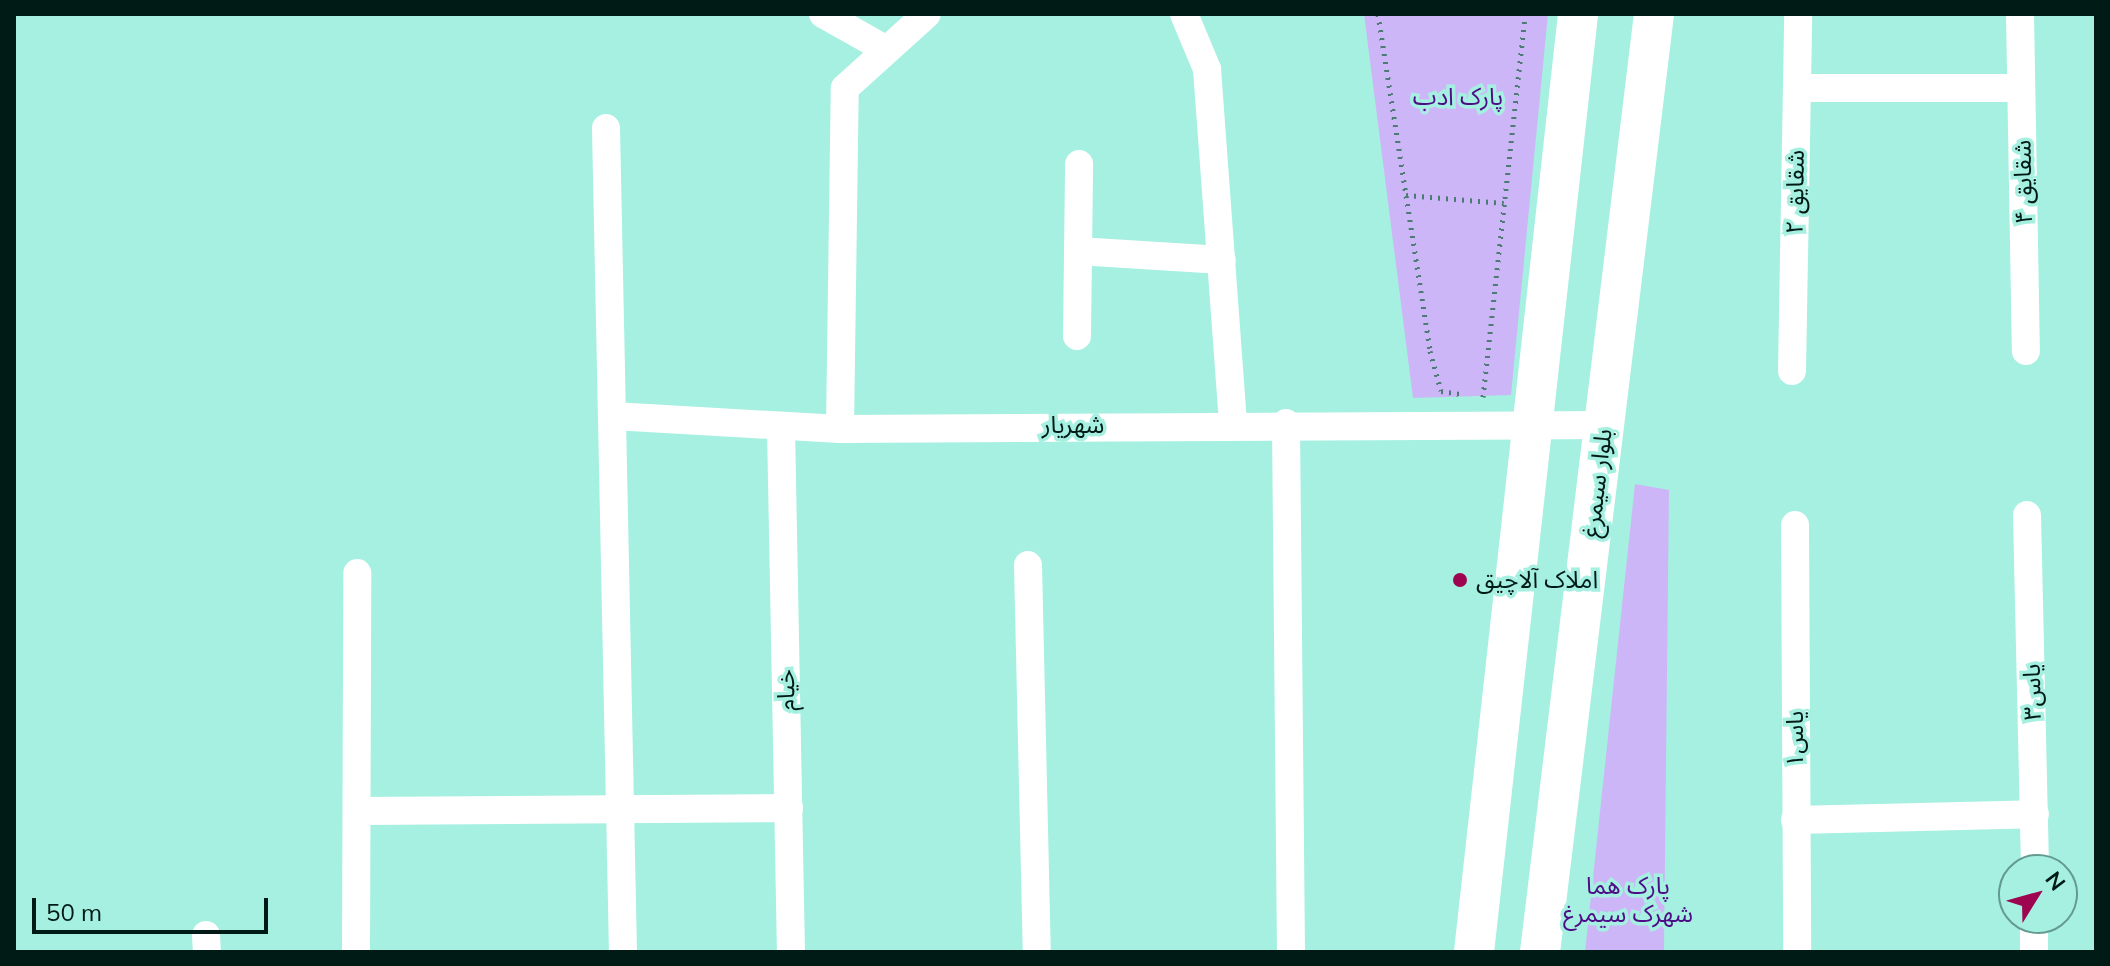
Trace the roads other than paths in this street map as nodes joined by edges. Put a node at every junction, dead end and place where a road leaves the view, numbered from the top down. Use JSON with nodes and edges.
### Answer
{"nodes":[{"id":1,"x":823,"y":14,"type":"edge"},
{"id":2,"x":927,"y":14,"type":"edge"},
{"id":3,"x":1184,"y":14,"type":"edge"},
{"id":4,"x":1578,"y":14,"type":"edge"},
{"id":5,"x":1654,"y":14,"type":"edge"},
{"id":6,"x":1798,"y":14,"type":"edge"},
{"id":7,"x":2020,"y":14,"type":"edge"},
{"id":8,"x":885,"y":49,"type":"junction"},
{"id":9,"x":1797,"y":88,"type":"junction"},
{"id":10,"x":2021,"y":88,"type":"junction"},
{"id":11,"x":606,"y":128,"type":"dead end"},
{"id":12,"x":1079,"y":164,"type":"dead end"},
{"id":13,"x":1078,"y":251,"type":"junction"},
{"id":14,"x":1222,"y":260,"type":"junction"},
{"id":15,"x":1077,"y":336,"type":"dead end"},
{"id":16,"x":2026,"y":351,"type":"dead end"},
{"id":17,"x":1792,"y":371,"type":"dead end"},
{"id":18,"x":613,"y":416,"type":"junction"},
{"id":19,"x":1532,"y":421,"type":"junction"},
{"id":20,"x":1286,"y":423,"type":"junction"},
{"id":21,"x":1233,"y":424,"type":"junction"},
{"id":22,"x":1604,"y":425,"type":"junction"},
{"id":23,"x":781,"y":428,"type":"junction"},
{"id":24,"x":840,"y":429,"type":"junction"},
{"id":25,"x":2027,"y":515,"type":"dead end"},
{"id":26,"x":1795,"y":525,"type":"dead end"},
{"id":27,"x":1028,"y":565,"type":"dead end"},
{"id":28,"x":357,"y":573,"type":"dead end"},
{"id":29,"x":789,"y":808,"type":"junction"},
{"id":30,"x":624,"y":809,"type":"junction"},
{"id":31,"x":357,"y":811,"type":"junction"},
{"id":32,"x":2035,"y":814,"type":"junction"},
{"id":33,"x":1795,"y":820,"type":"junction"},
{"id":34,"x":2035,"y":854,"type":"edge"},
{"id":35,"x":356,"y":952,"type":"edge"},
{"id":36,"x":623,"y":952,"type":"edge"},
{"id":37,"x":791,"y":952,"type":"edge"},
{"id":38,"x":1037,"y":952,"type":"edge"},
{"id":39,"x":1291,"y":952,"type":"edge"},
{"id":40,"x":1474,"y":952,"type":"edge"},
{"id":41,"x":1540,"y":952,"type":"edge"},
{"id":42,"x":1797,"y":952,"type":"edge"}],
"edges":[{"from":1,"to":8,"type":"street"},
{"from":2,"to":8,"type":"street"},
{"from":3,"to":14,"type":"street"},
{"from":4,"to":19,"type":"main road"},
{"from":5,"to":22,"type":"main road","name":"بلوار سیمرغ"},
{"from":6,"to":9,"type":"street","name":"شقایق ۲"},
{"from":7,"to":10,"type":"street","name":"شقایق ۴"},
{"from":8,"to":24,"type":"street"},
{"from":9,"to":10,"type":"street"},
{"from":9,"to":17,"type":"street","name":"شقایق ۲"},
{"from":10,"to":16,"type":"street","name":"شقایق ۴"},
{"from":11,"to":18,"type":"street"},
{"from":12,"to":13,"type":"street"},
{"from":13,"to":14,"type":"street"},
{"from":13,"to":15,"type":"street"},
{"from":14,"to":21,"type":"street"},
{"from":18,"to":23,"type":"street","name":"شهریار"},
{"from":18,"to":30,"type":"street"},
{"from":19,"to":20,"type":"street","name":"شهریار"},
{"from":19,"to":22,"type":"street","name":"شهریار"},
{"from":19,"to":40,"type":"main road"},
{"from":20,"to":21,"type":"street","name":"شهریار"},
{"from":20,"to":39,"type":"street"},
{"from":21,"to":24,"type":"street","name":"شهریار"},
{"from":22,"to":41,"type":"main road","name":"بلوار سیمرغ"},
{"from":23,"to":24,"type":"street","name":"شهریار"},
{"from":23,"to":29,"type":"street","name":"خیام"},
{"from":25,"to":32,"type":"street","name":"یاس۳"},
{"from":26,"to":33,"type":"street","name":"یاس۱"},
{"from":27,"to":38,"type":"street"},
{"from":28,"to":31,"type":"street"},
{"from":29,"to":30,"type":"street"},
{"from":29,"to":37,"type":"street","name":"خیام"},
{"from":30,"to":31,"type":"street"},
{"from":30,"to":36,"type":"street"},
{"from":31,"to":35,"type":"street"},
{"from":32,"to":33,"type":"street"},
{"from":32,"to":34,"type":"street","name":"یاس۳"},
{"from":33,"to":42,"type":"street","name":"یاس۱"}]}
